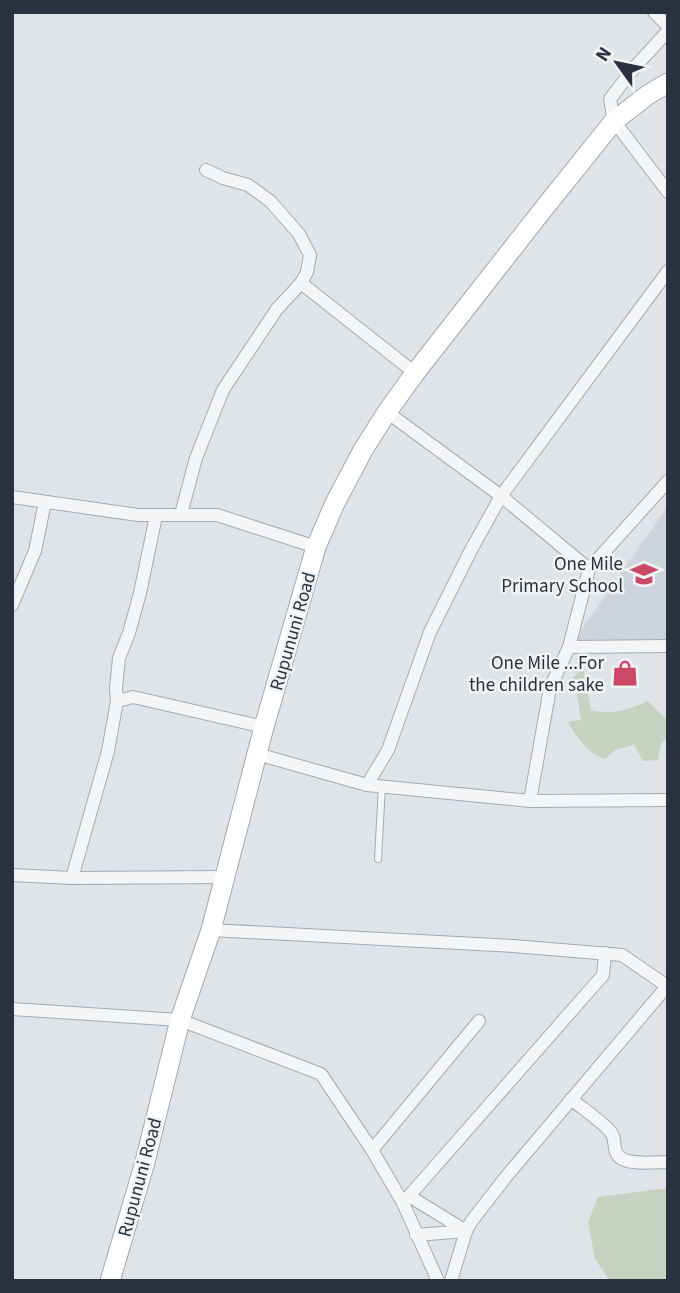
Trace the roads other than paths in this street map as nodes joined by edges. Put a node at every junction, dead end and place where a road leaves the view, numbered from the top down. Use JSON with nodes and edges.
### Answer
{"nodes":[{"id":1,"x":654,"y":12,"type":"edge"},
{"id":2,"x":668,"y":29,"type":"edge"},
{"id":3,"x":668,"y":83,"type":"edge"},
{"id":4,"x":614,"y":121,"type":"junction"},
{"id":5,"x":206,"y":170,"type":"dead end"},
{"id":6,"x":668,"y":192,"type":"edge"},
{"id":7,"x":668,"y":271,"type":"edge"},
{"id":8,"x":301,"y":283,"type":"junction"},
{"id":9,"x":415,"y":373,"type":"junction"},
{"id":10,"x":387,"y":412,"type":"junction"},
{"id":11,"x":668,"y":481,"type":"edge"},
{"id":12,"x":501,"y":496,"type":"junction"},
{"id":13,"x":12,"y":497,"type":"edge"},
{"id":14,"x":45,"y":502,"type":"junction"},
{"id":15,"x":181,"y":514,"type":"junction"},
{"id":16,"x":156,"y":516,"type":"junction"},
{"id":17,"x":316,"y":547,"type":"junction"},
{"id":18,"x":589,"y":569,"type":"junction"},
{"id":19,"x":16,"y":584,"type":"edge"},
{"id":20,"x":12,"y":604,"type":"edge"},
{"id":21,"x":668,"y":646,"type":"edge"},
{"id":22,"x":569,"y":647,"type":"junction"},
{"id":23,"x":117,"y":701,"type":"junction"},
{"id":24,"x":264,"y":727,"type":"junction"},
{"id":25,"x":257,"y":754,"type":"junction"},
{"id":26,"x":367,"y":785,"type":"junction"},
{"id":27,"x":382,"y":786,"type":"junction"},
{"id":28,"x":668,"y":800,"type":"edge"},
{"id":29,"x":530,"y":801,"type":"junction"},
{"id":30,"x":378,"y":859,"type":"dead end"},
{"id":31,"x":12,"y":875,"type":"edge"},
{"id":32,"x":225,"y":877,"type":"junction"},
{"id":33,"x":72,"y":878,"type":"junction"},
{"id":34,"x":211,"y":930,"type":"junction"},
{"id":35,"x":605,"y":953,"type":"junction"},
{"id":36,"x":667,"y":986,"type":"edge"},
{"id":37,"x":12,"y":1009,"type":"edge"},
{"id":38,"x":180,"y":1020,"type":"junction"},
{"id":39,"x":479,"y":1021,"type":"dead end"},
{"id":40,"x":571,"y":1099,"type":"junction"},
{"id":41,"x":372,"y":1150,"type":"junction"},
{"id":42,"x":668,"y":1162,"type":"edge"},
{"id":43,"x":406,"y":1199,"type":"junction"},
{"id":44,"x":466,"y":1231,"type":"junction"},
{"id":45,"x":416,"y":1234,"type":"junction"},
{"id":46,"x":110,"y":1281,"type":"edge"},
{"id":47,"x":438,"y":1281,"type":"edge"},
{"id":48,"x":451,"y":1281,"type":"edge"}],
"edges":[{"from":1,"to":2,"type":"street"},
{"from":2,"to":4,"type":"street"},
{"from":3,"to":4,"type":"main road","name":"Rupununi Road"},
{"from":4,"to":6,"type":"street"},
{"from":4,"to":9,"type":"main road","name":"Rupununi Road"},
{"from":5,"to":8,"type":"street"},
{"from":7,"to":12,"type":"street"},
{"from":8,"to":9,"type":"street"},
{"from":8,"to":15,"type":"street"},
{"from":9,"to":10,"type":"main road","name":"Rupununi Road"},
{"from":10,"to":12,"type":"street"},
{"from":10,"to":17,"type":"main road","name":"Rupununi Road"},
{"from":11,"to":18,"type":"street"},
{"from":12,"to":18,"type":"street"},
{"from":12,"to":26,"type":"street"},
{"from":13,"to":14,"type":"street"},
{"from":14,"to":16,"type":"street"},
{"from":14,"to":19,"type":"street"},
{"from":15,"to":16,"type":"street"},
{"from":15,"to":17,"type":"street"},
{"from":16,"to":23,"type":"street"},
{"from":17,"to":24,"type":"main road","name":"Rupununi Road"},
{"from":18,"to":22,"type":"street"},
{"from":19,"to":20,"type":"street"},
{"from":21,"to":22,"type":"street"},
{"from":22,"to":29,"type":"street"},
{"from":23,"to":24,"type":"street"},
{"from":23,"to":33,"type":"street"},
{"from":24,"to":25,"type":"main road","name":"Rupununi Road"},
{"from":25,"to":26,"type":"street"},
{"from":25,"to":32,"type":"main road","name":"Rupununi Road"},
{"from":26,"to":27,"type":"street"},
{"from":27,"to":29,"type":"street"},
{"from":27,"to":30,"type":"lane"},
{"from":28,"to":29,"type":"street"},
{"from":31,"to":33,"type":"street"},
{"from":32,"to":33,"type":"street"},
{"from":32,"to":34,"type":"main road","name":"Rupununi Road"},
{"from":34,"to":35,"type":"street"},
{"from":34,"to":38,"type":"main road","name":"Rupununi Road"},
{"from":35,"to":36,"type":"street"},
{"from":35,"to":43,"type":"street"},
{"from":36,"to":40,"type":"street"},
{"from":37,"to":38,"type":"street"},
{"from":38,"to":41,"type":"street"},
{"from":38,"to":46,"type":"main road","name":"Rupununi Road"},
{"from":39,"to":41,"type":"street"},
{"from":40,"to":42,"type":"street"},
{"from":40,"to":44,"type":"street"},
{"from":41,"to":43,"type":"street"},
{"from":43,"to":44,"type":"street"},
{"from":43,"to":45,"type":"street"},
{"from":44,"to":45,"type":"street"},
{"from":44,"to":48,"type":"street"},
{"from":45,"to":47,"type":"street"}]}
